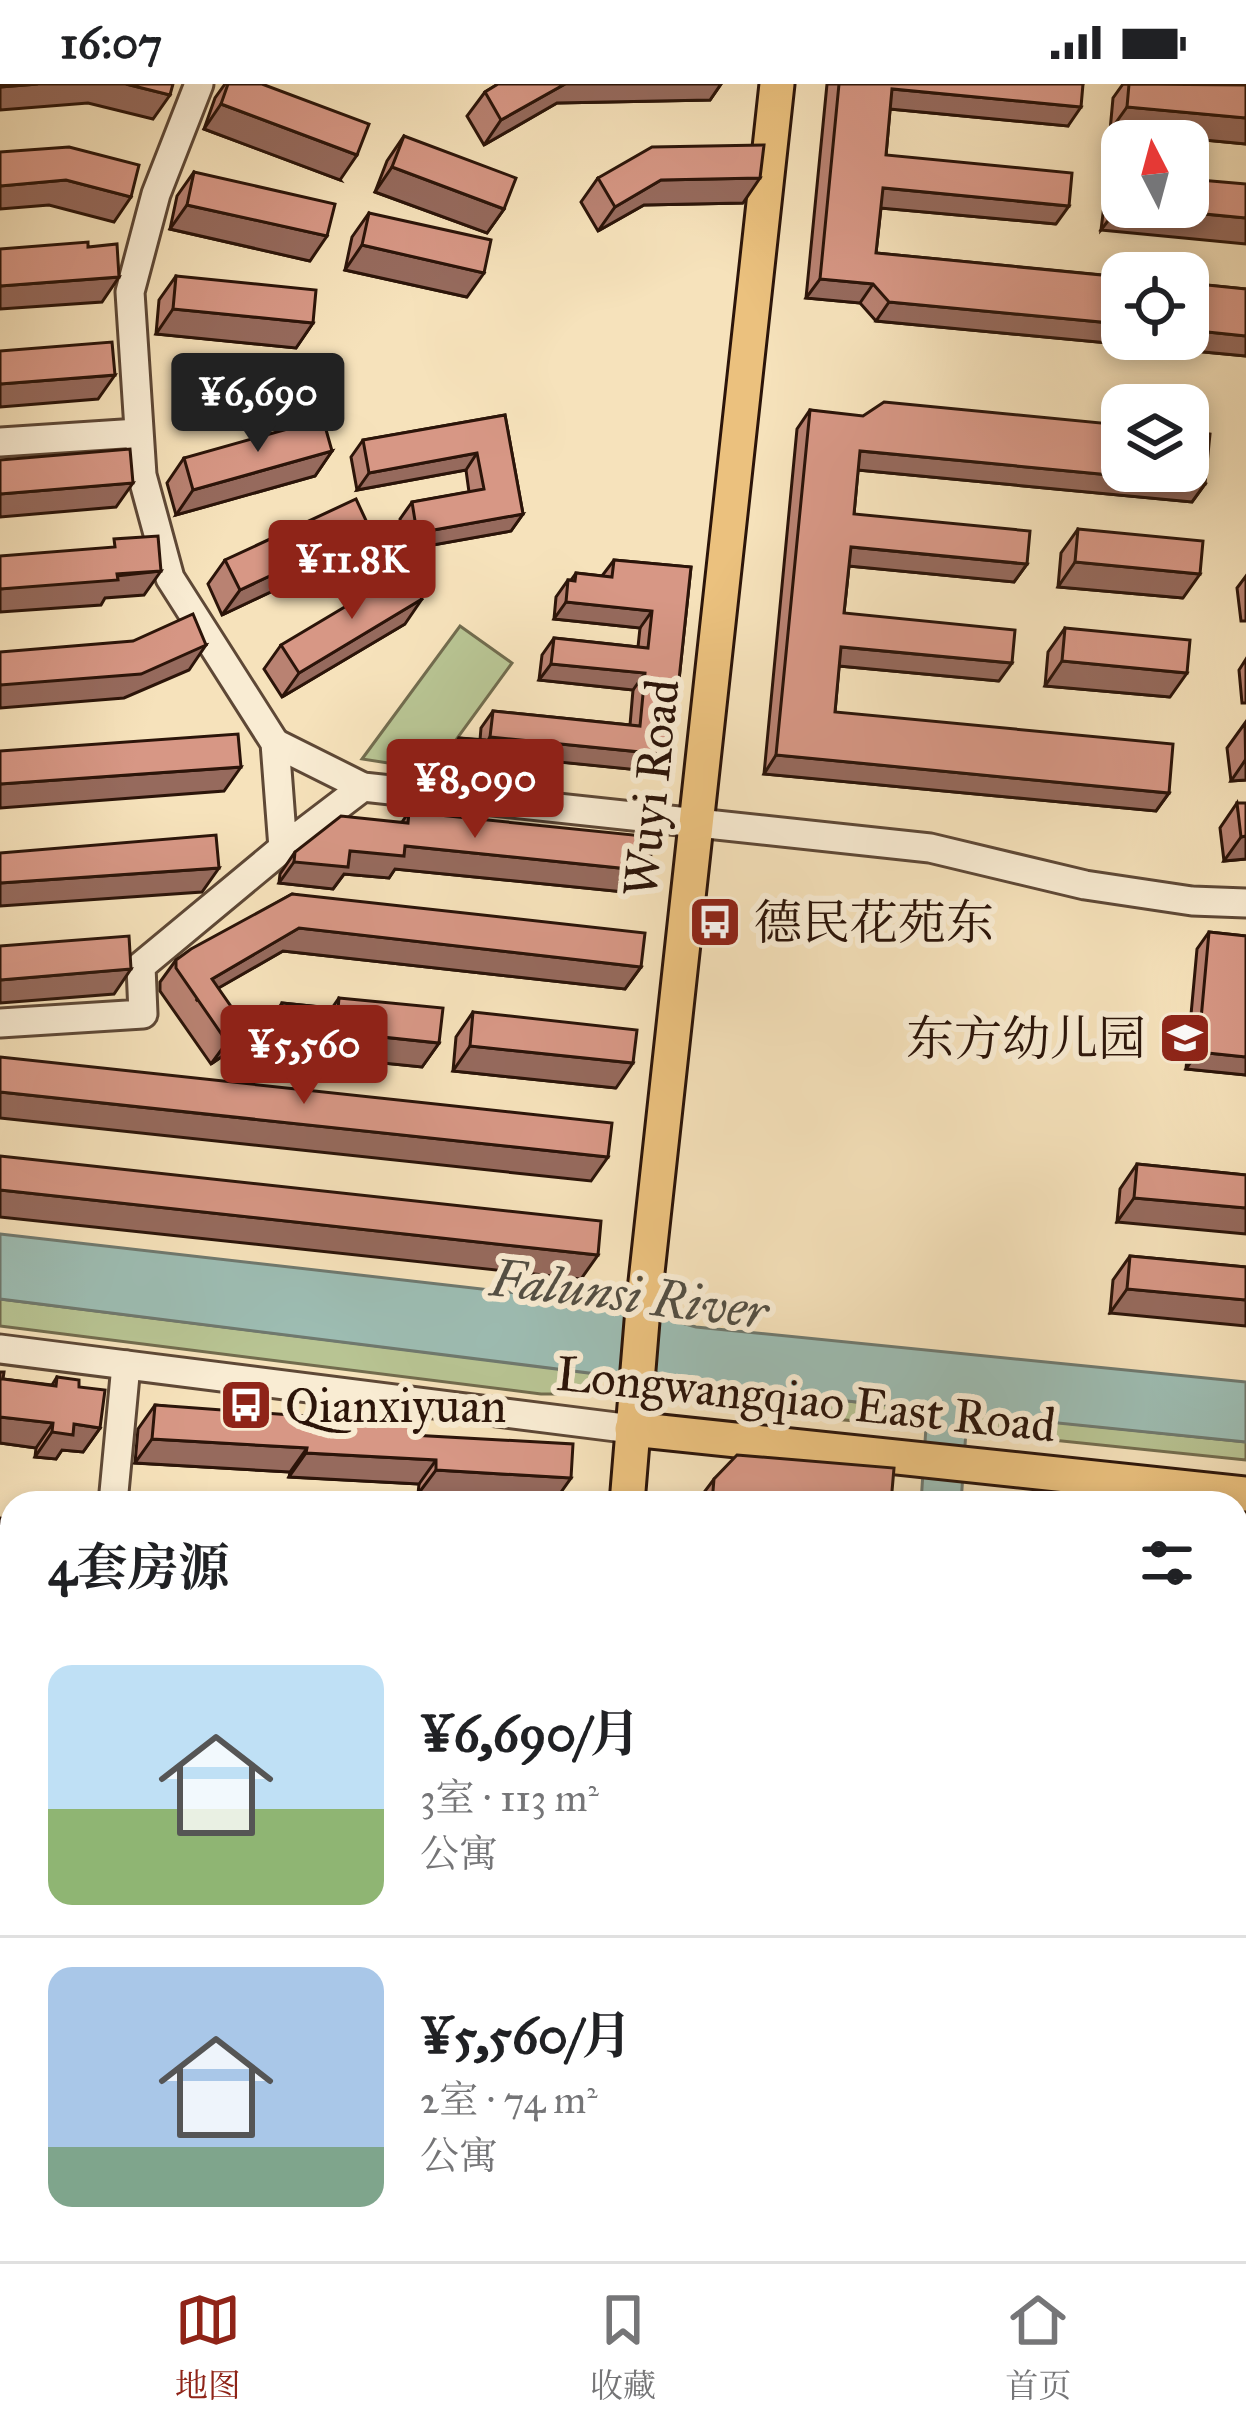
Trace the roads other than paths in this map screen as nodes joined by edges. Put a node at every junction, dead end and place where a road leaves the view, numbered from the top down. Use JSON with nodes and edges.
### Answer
{"nodes":[{"id":1,"x":199,"y":84,"type":"edge"},
{"id":2,"x":777,"y":84,"type":"edge"},
{"id":3,"x":792,"y":84,"type":"edge"},
{"id":4,"x":138,"y":433,"type":"junction"},
{"id":5,"x":0,"y":442,"type":"edge"},
{"id":6,"x":275,"y":743,"type":"junction"},
{"id":7,"x":363,"y":787,"type":"junction"},
{"id":8,"x":706,"y":824,"type":"junction"},
{"id":9,"x":283,"y":848,"type":"junction"},
{"id":10,"x":1246,"y":903,"type":"edge"},
{"id":11,"x":0,"y":1023,"type":"edge"},
{"id":12,"x":0,"y":1349,"type":"edge"},
{"id":13,"x":126,"y":1365,"type":"junction"},
{"id":14,"x":642,"y":1431,"type":"junction"},
{"id":15,"x":114,"y":1491,"type":"edge"},
{"id":16,"x":630,"y":1491,"type":"edge"},
{"id":17,"x":647,"y":1491,"type":"edge"},
{"id":18,"x":1217,"y":1491,"type":"edge"}],
"edges":[{"from":1,"to":4,"type":"street"},
{"from":2,"to":8,"type":"main road","name":"Wuyi Road"},
{"from":3,"to":8,"type":"main road","name":"Wuyi Road"},
{"from":4,"to":5,"type":"street"},
{"from":4,"to":6,"type":"street"},
{"from":6,"to":7,"type":"street"},
{"from":6,"to":9,"type":"street"},
{"from":7,"to":8,"type":"street"},
{"from":7,"to":9,"type":"street"},
{"from":8,"to":10,"type":"street"},
{"from":8,"to":14,"type":"main road","name":"Wuyi Road"},
{"from":9,"to":11,"type":"street"},
{"from":12,"to":13,"type":"street","name":"Longwangqiao East Road"},
{"from":13,"to":14,"type":"street","name":"Longwangqiao East Road"},
{"from":13,"to":15,"type":"street"},
{"from":14,"to":16,"type":"main road","name":"Wuyi Road"},
{"from":14,"to":17,"type":"main road","name":"Wuyi Road"},
{"from":14,"to":18,"type":"main road","name":"Longwangqiao East Road"}]}
